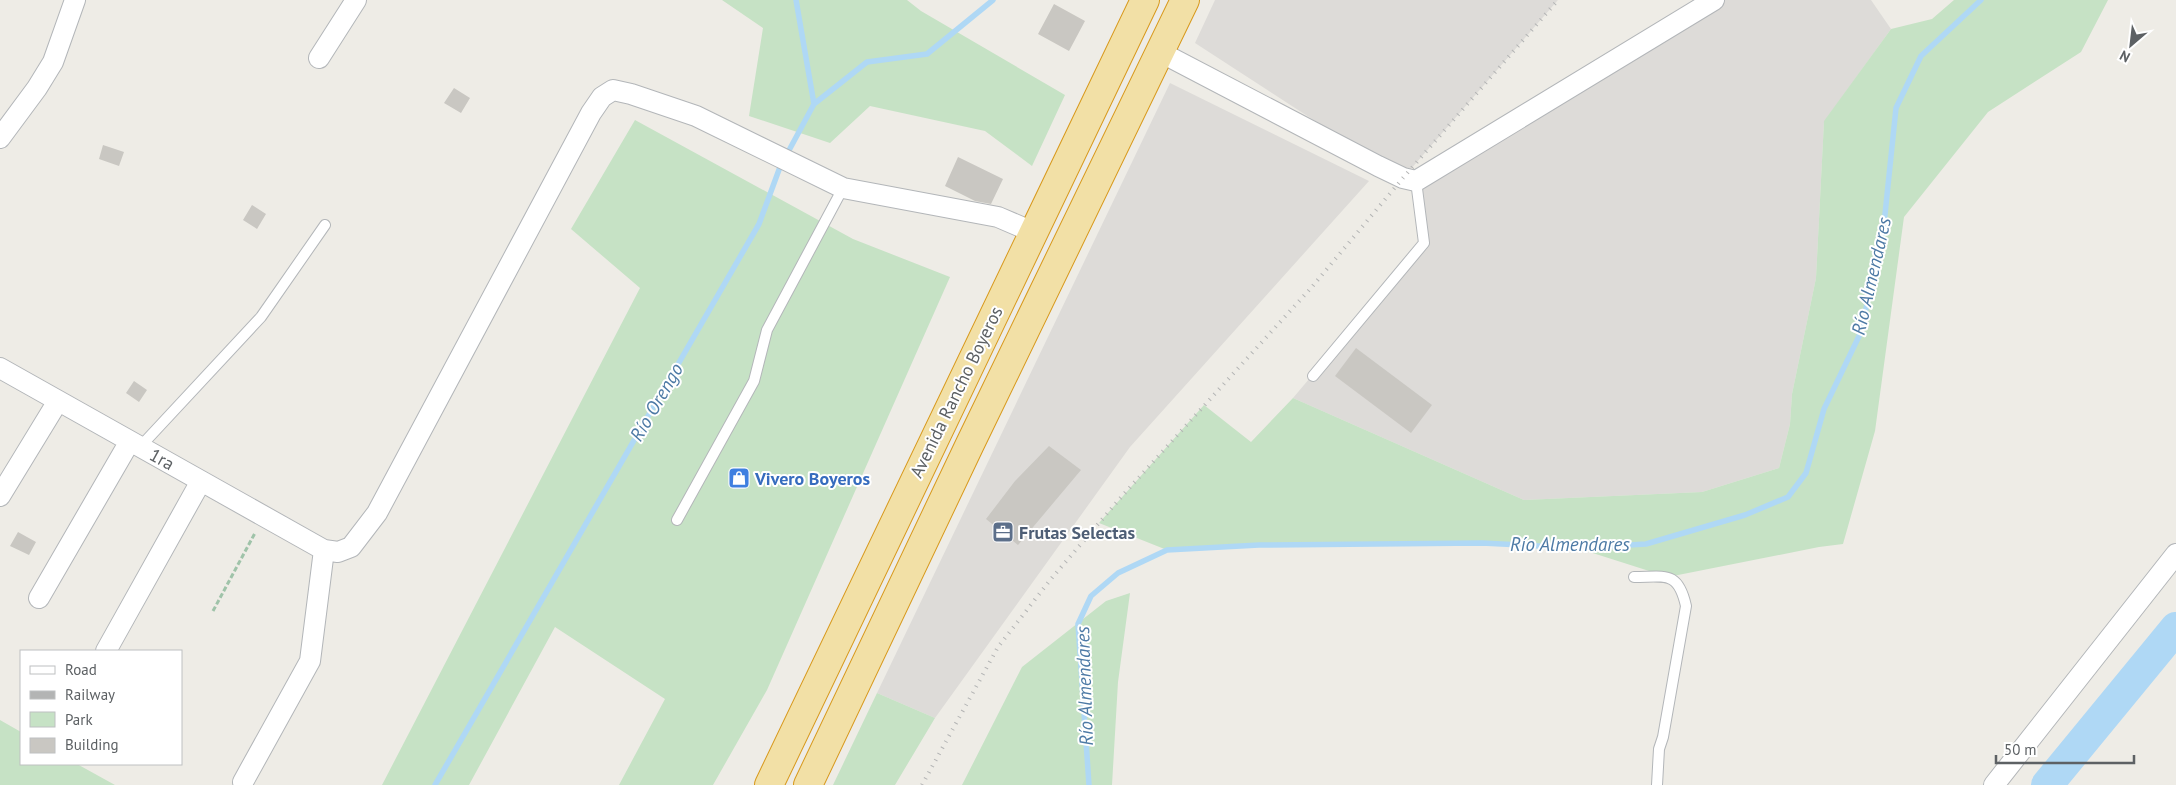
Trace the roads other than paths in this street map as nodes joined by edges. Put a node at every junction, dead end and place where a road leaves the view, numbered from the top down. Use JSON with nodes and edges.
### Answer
{"nodes":[{"id":1,"x":75,"y":0,"type":"edge"},
{"id":2,"x":356,"y":0,"type":"edge"},
{"id":3,"x":1146,"y":0,"type":"edge"},
{"id":4,"x":1184,"y":0,"type":"edge"},
{"id":5,"x":1714,"y":0,"type":"edge"},
{"id":6,"x":1160,"y":52,"type":"junction"},
{"id":7,"x":319,"y":58,"type":"dead end"},
{"id":8,"x":0,"y":138,"type":"edge"},
{"id":9,"x":1416,"y":181,"type":"junction"},
{"id":10,"x":844,"y":188,"type":"junction"},
{"id":11,"x":325,"y":225,"type":"dead end"},
{"id":12,"x":1033,"y":232,"type":"junction"},
{"id":13,"x":0,"y":368,"type":"edge"},
{"id":14,"x":1313,"y":376,"type":"dead end"},
{"id":15,"x":58,"y":400,"type":"junction"},
{"id":16,"x":135,"y":444,"type":"junction"},
{"id":17,"x":201,"y":481,"type":"junction"},
{"id":18,"x":0,"y":496,"type":"edge"},
{"id":19,"x":677,"y":520,"type":"dead end"},
{"id":20,"x":324,"y":550,"type":"junction"},
{"id":21,"x":2176,"y":554,"type":"edge"},
{"id":22,"x":1634,"y":578,"type":"dead end"},
{"id":23,"x":40,"y":598,"type":"dead end"},
{"id":24,"x":107,"y":650,"type":"edge"},
{"id":25,"x":243,"y":782,"type":"dead end"},
{"id":26,"x":769,"y":785,"type":"edge"},
{"id":27,"x":808,"y":785,"type":"edge"},
{"id":28,"x":1657,"y":785,"type":"edge"},
{"id":29,"x":1994,"y":785,"type":"edge"}],
"edges":[{"from":1,"to":8,"type":"street"},
{"from":2,"to":7,"type":"street"},
{"from":3,"to":12,"type":"highway","name":"Avenida Rancho Boyeros"},
{"from":4,"to":6,"type":"highway","name":"Avenida Rancho Boyeros"},
{"from":5,"to":9,"type":"street"},
{"from":6,"to":9,"type":"street"},
{"from":6,"to":27,"type":"highway","name":"Avenida Rancho Boyeros"},
{"from":9,"to":14,"type":"lane"},
{"from":10,"to":12,"type":"street"},
{"from":10,"to":19,"type":"lane"},
{"from":10,"to":20,"type":"street"},
{"from":11,"to":16,"type":"lane"},
{"from":12,"to":26,"type":"highway","name":"Avenida Rancho Boyeros"},
{"from":13,"to":15,"type":"street","name":"1ra"},
{"from":15,"to":16,"type":"street","name":"1ra"},
{"from":15,"to":18,"type":"street"},
{"from":16,"to":17,"type":"street","name":"1ra"},
{"from":16,"to":23,"type":"street"},
{"from":17,"to":20,"type":"street","name":"1ra"},
{"from":17,"to":24,"type":"street"},
{"from":20,"to":25,"type":"street"},
{"from":21,"to":29,"type":"street"},
{"from":22,"to":28,"type":"lane"}]}
